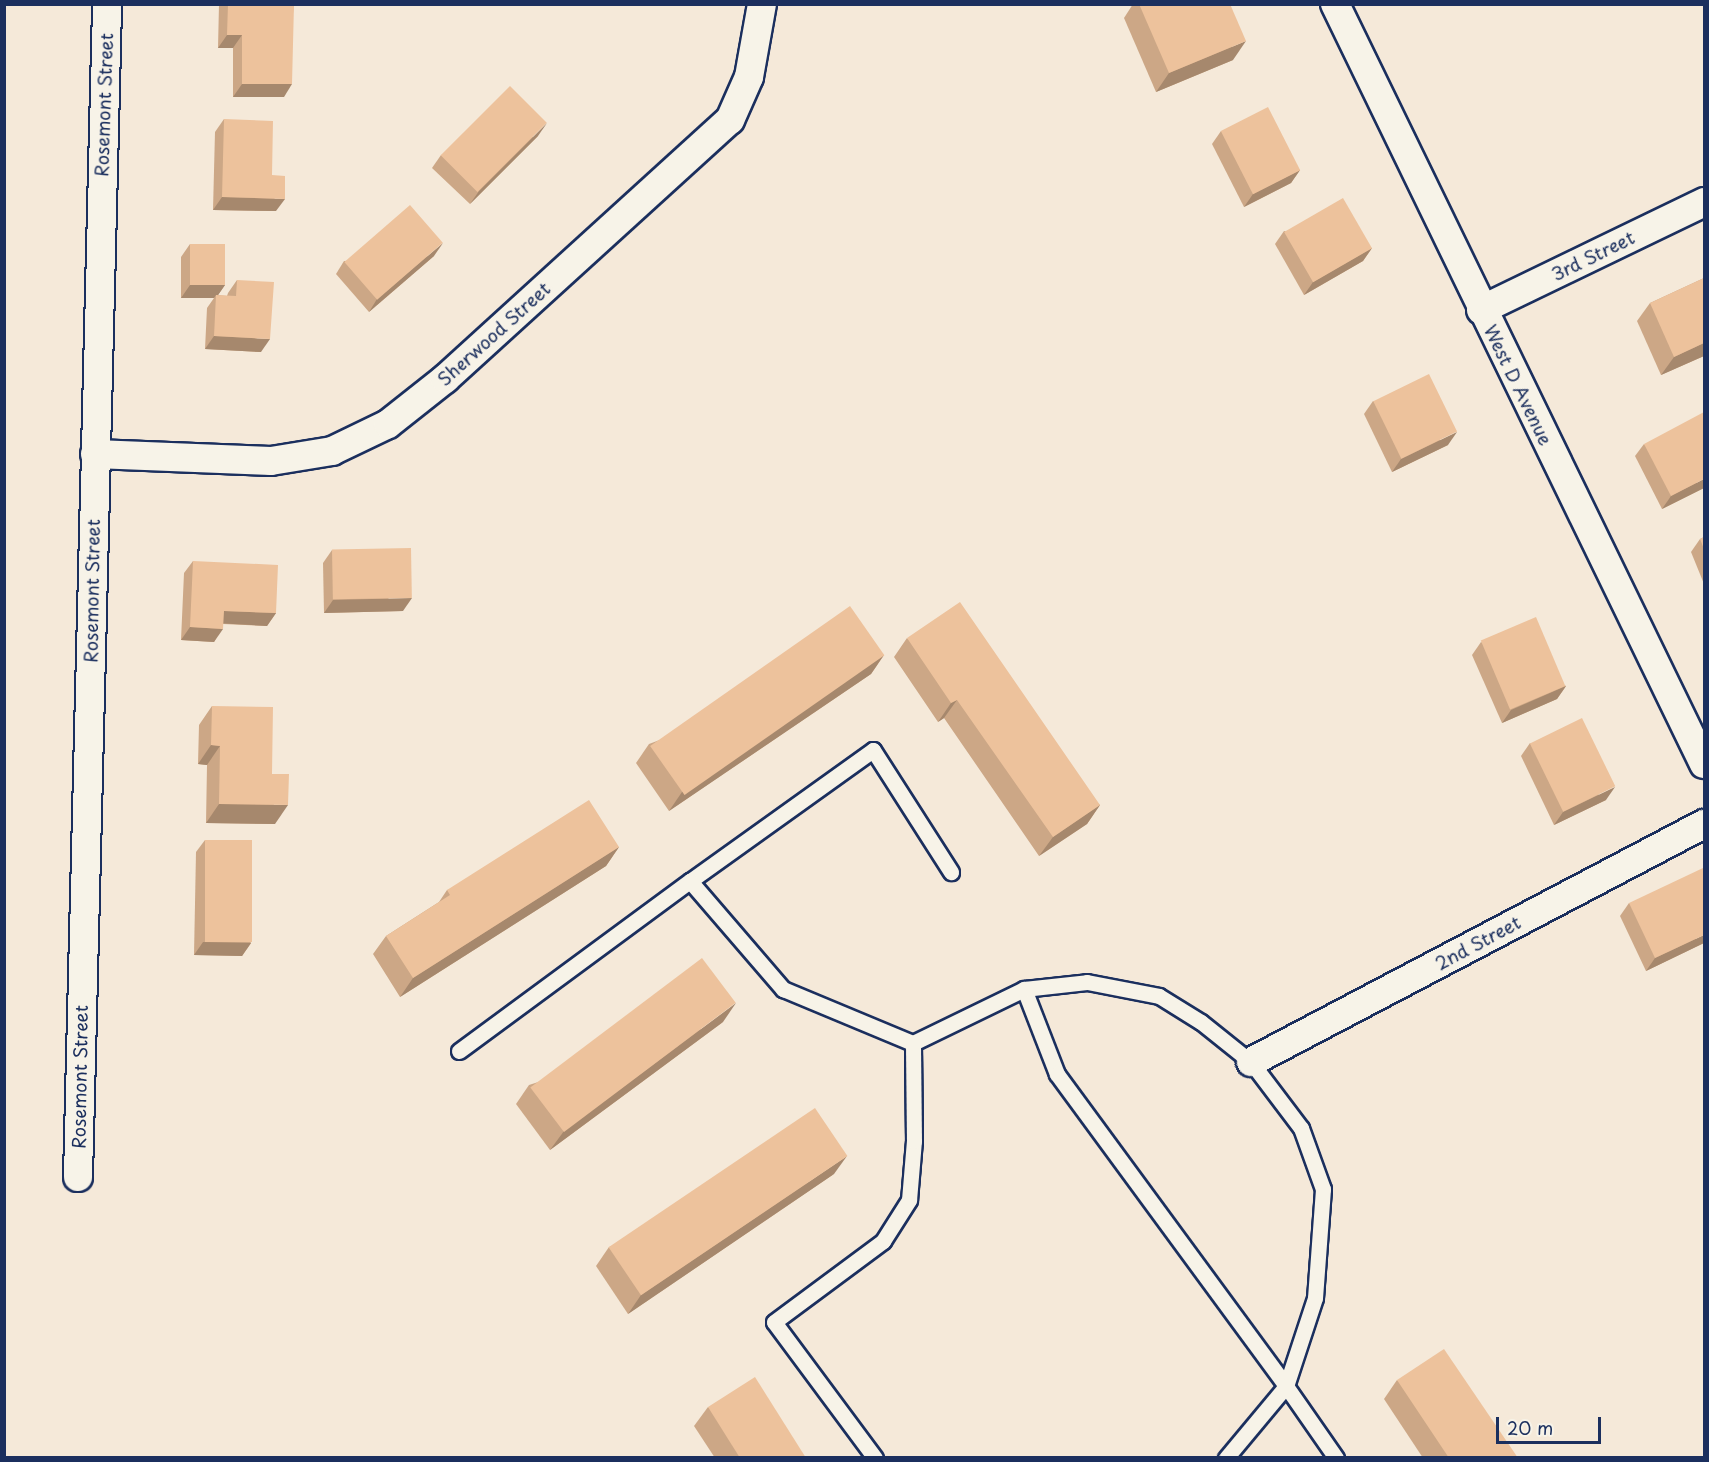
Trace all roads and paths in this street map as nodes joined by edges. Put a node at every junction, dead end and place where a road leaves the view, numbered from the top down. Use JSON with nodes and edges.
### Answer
{"nodes":[{"id":1,"x":107,"y":4,"type":"edge"},
{"id":2,"x":762,"y":4,"type":"edge"},
{"id":3,"x":1335,"y":4,"type":"edge"},
{"id":4,"x":1704,"y":202,"type":"edge"},
{"id":5,"x":1481,"y":310,"type":"junction"},
{"id":6,"x":95,"y":454,"type":"junction"},
{"id":7,"x":1704,"y":764,"type":"edge"},
{"id":8,"x":1704,"y":824,"type":"edge"},
{"id":9,"x":951,"y":872,"type":"dead end"},
{"id":10,"x":690,"y":881,"type":"junction"},
{"id":11,"x":1024,"y":989,"type":"junction"},
{"id":12,"x":913,"y":1043,"type":"junction"},
{"id":13,"x":459,"y":1051,"type":"dead end"},
{"id":14,"x":1251,"y":1062,"type":"junction"},
{"id":15,"x":78,"y":1177,"type":"dead end"},
{"id":16,"x":1286,"y":1386,"type":"junction"},
{"id":17,"x":875,"y":1458,"type":"edge"},
{"id":18,"x":1226,"y":1458,"type":"edge"},
{"id":19,"x":1336,"y":1458,"type":"edge"}],
"edges":[{"from":1,"to":6,"type":"street","name":"Rosemont Street"},
{"from":2,"to":6,"type":"street","name":"Sherwood Street"},
{"from":3,"to":5,"type":"street","name":"West D Avenue"},
{"from":4,"to":5,"type":"street","name":"3rd Street"},
{"from":5,"to":7,"type":"street","name":"West D Avenue"},
{"from":6,"to":15,"type":"street","name":"Rosemont Street"},
{"from":8,"to":14,"type":"street","name":"2nd Street"},
{"from":9,"to":10,"type":"lane"},
{"from":10,"to":12,"type":"lane"},
{"from":10,"to":13,"type":"lane"},
{"from":11,"to":12,"type":"lane"},
{"from":11,"to":14,"type":"lane"},
{"from":11,"to":16,"type":"lane"},
{"from":12,"to":17,"type":"lane"},
{"from":14,"to":16,"type":"lane"},
{"from":16,"to":18,"type":"lane"},
{"from":16,"to":19,"type":"lane"}]}
